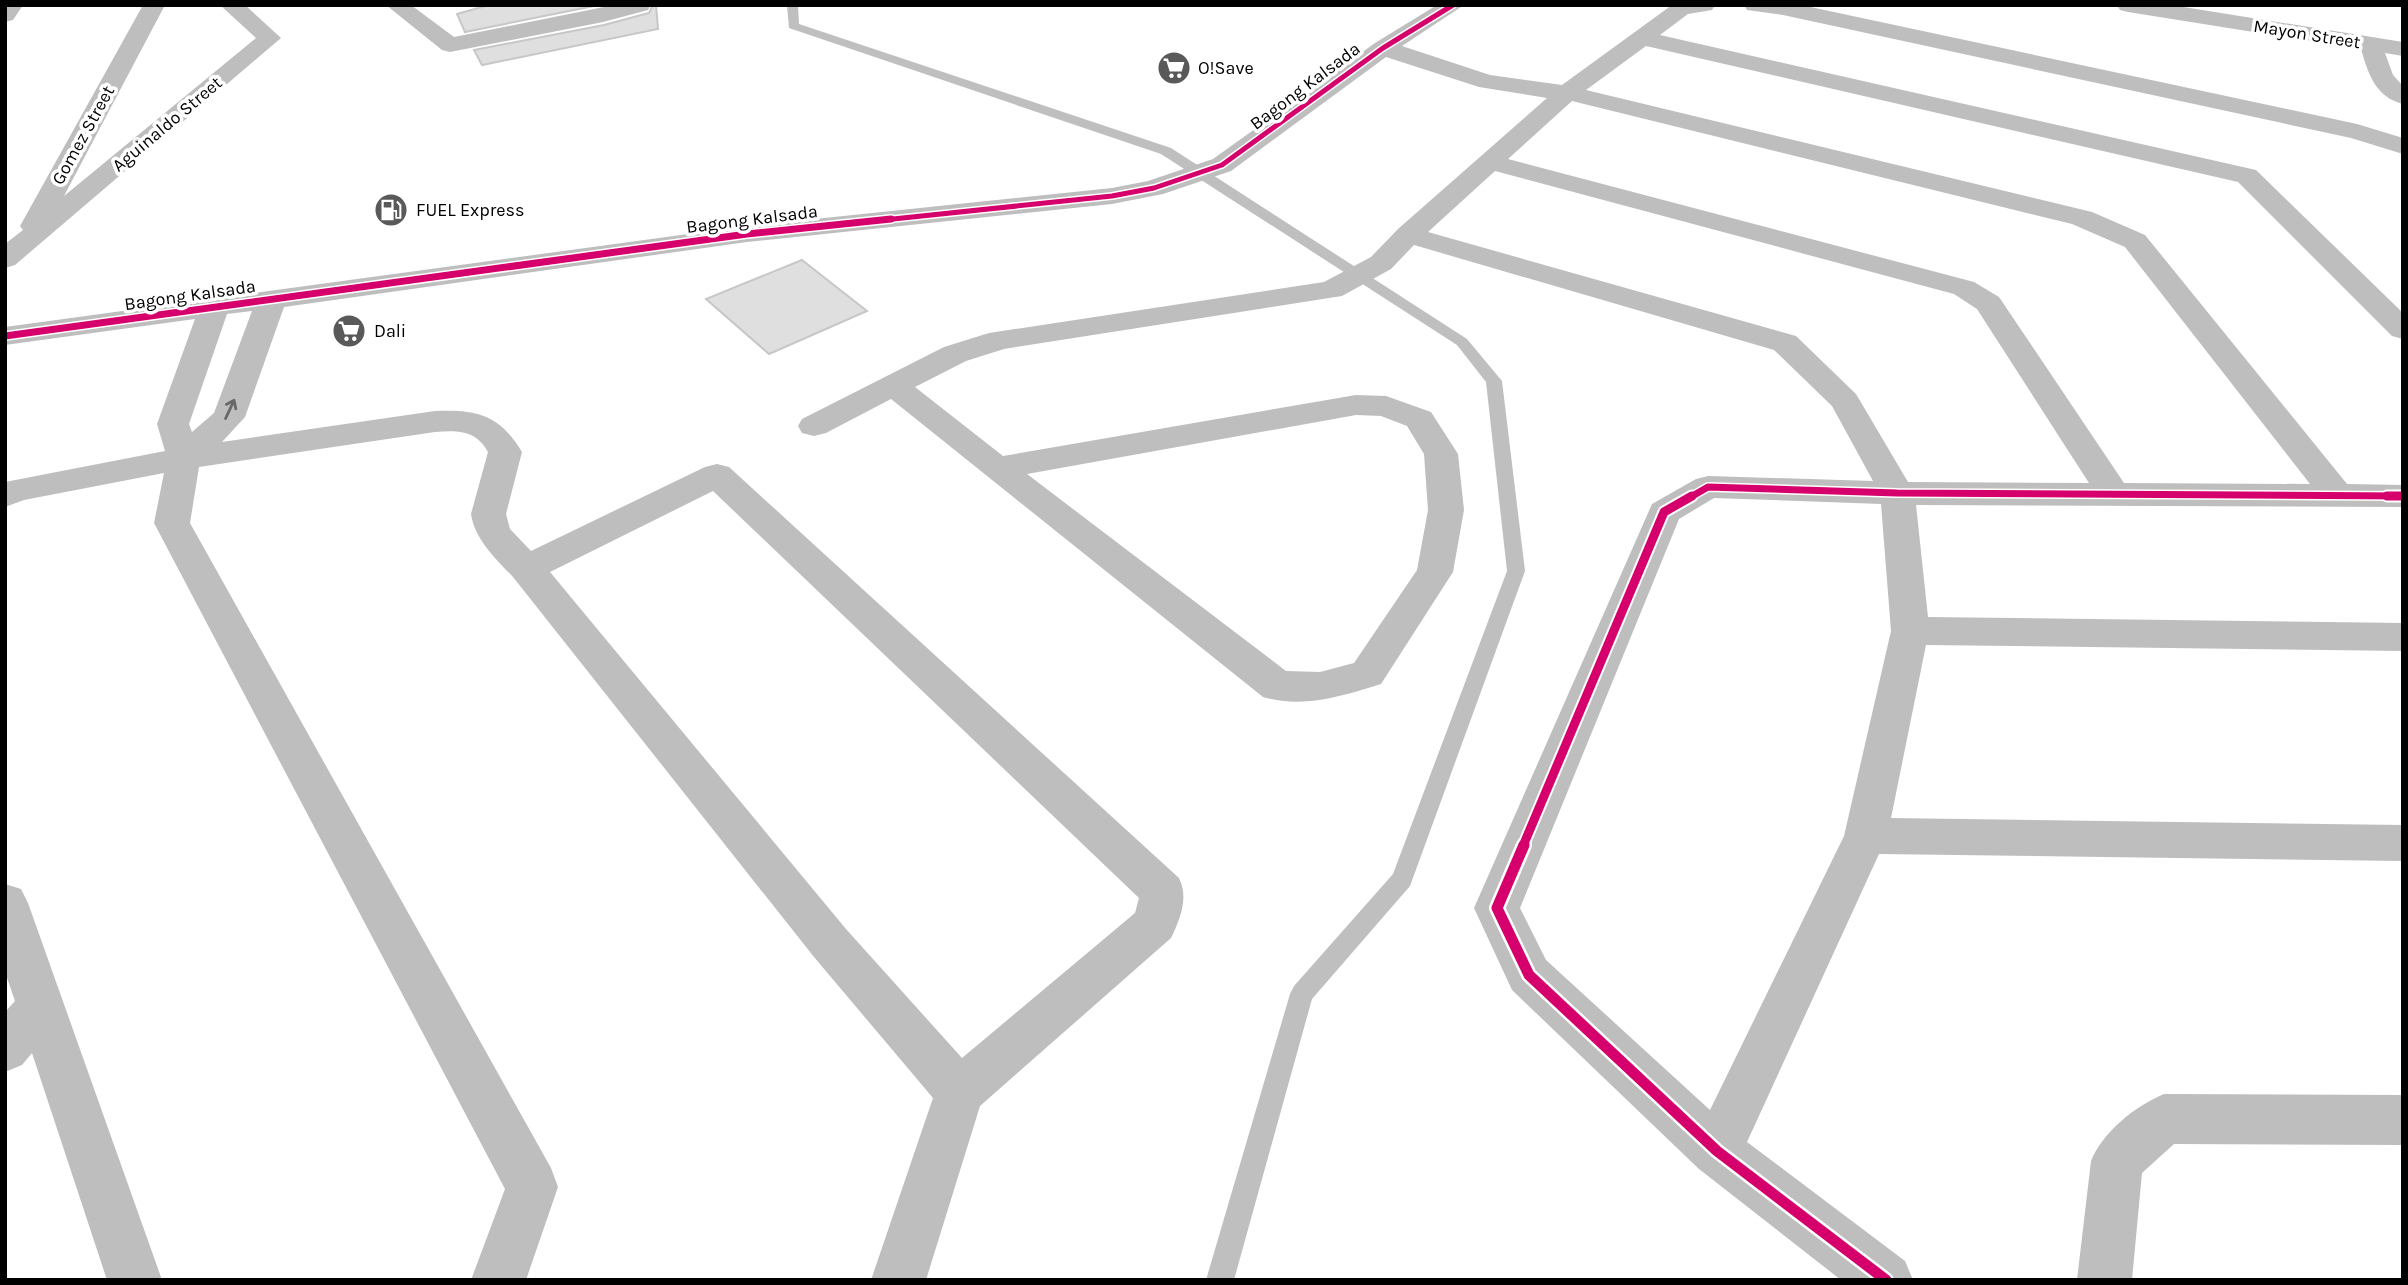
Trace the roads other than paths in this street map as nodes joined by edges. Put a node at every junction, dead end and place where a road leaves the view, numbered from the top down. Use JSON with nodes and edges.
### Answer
{"nodes":[{"id":1,"x":12,"y":5,"type":"edge"},
{"id":2,"x":154,"y":5,"type":"edge"},
{"id":3,"x":231,"y":5,"type":"edge"},
{"id":4,"x":397,"y":5,"type":"edge"},
{"id":5,"x":640,"y":5,"type":"edge"},
{"id":6,"x":1453,"y":5,"type":"edge"},
{"id":7,"x":1704,"y":5,"type":"edge"},
{"id":8,"x":1755,"y":5,"type":"edge"},
{"id":9,"x":2128,"y":5,"type":"edge"},
{"id":10,"x":596,"y":10,"type":"edge"},
{"id":11,"x":5,"y":15,"type":"edge"},
{"id":12,"x":1643,"y":38,"type":"junction"},
{"id":13,"x":1392,"y":42,"type":"junction"},
{"id":14,"x":2371,"y":44,"type":"junction"},
{"id":15,"x":2403,"y":49,"type":"edge"},
{"id":16,"x":1567,"y":93,"type":"junction"},
{"id":17,"x":2403,"y":97,"type":"edge"},
{"id":18,"x":2403,"y":146,"type":"edge"},
{"id":19,"x":1489,"y":162,"type":"junction"},
{"id":20,"x":1408,"y":235,"type":"junction"},
{"id":21,"x":12,"y":249,"type":"edge"},
{"id":22,"x":271,"y":300,"type":"junction"},
{"id":23,"x":214,"y":308,"type":"junction"},
{"id":24,"x":2403,"y":330,"type":"edge"},
{"id":25,"x":5,"y":336,"type":"edge"},
{"id":26,"x":894,"y":386,"type":"junction"},
{"id":27,"x":814,"y":426,"type":"dead end"},
{"id":28,"x":184,"y":458,"type":"junction"},
{"id":29,"x":997,"y":468,"type":"junction"},
{"id":30,"x":1896,"y":493,"type":"junction"},
{"id":31,"x":2114,"y":495,"type":"junction"},
{"id":32,"x":5,"y":496,"type":"edge"},
{"id":33,"x":2337,"y":496,"type":"junction"},
{"id":34,"x":2403,"y":496,"type":"edge"},
{"id":35,"x":526,"y":568,"type":"junction"},
{"id":36,"x":1910,"y":631,"type":"junction"},
{"id":37,"x":2403,"y":637,"type":"edge"},
{"id":38,"x":1866,"y":836,"type":"junction"},
{"id":39,"x":2403,"y":843,"type":"edge"},
{"id":40,"x":5,"y":903,"type":"edge"},
{"id":41,"x":40,"y":1006,"type":"junction"},
{"id":42,"x":5,"y":1049,"type":"edge"},
{"id":43,"x":960,"y":1093,"type":"junction"},
{"id":44,"x":2403,"y":1120,"type":"edge"},
{"id":45,"x":1717,"y":1151,"type":"junction"},
{"id":46,"x":135,"y":1280,"type":"edge"},
{"id":47,"x":498,"y":1280,"type":"edge"},
{"id":48,"x":898,"y":1280,"type":"edge"},
{"id":49,"x":1886,"y":1280,"type":"edge"},
{"id":50,"x":2104,"y":1280,"type":"edge"}],
"edges":[{"from":1,"to":11,"type":"street"},
{"from":2,"to":21,"type":"street","name":"Gomez Street"},
{"from":3,"to":21,"type":"street","name":"Aguinaldo Street"},
{"from":4,"to":10,"type":"street"},
{"from":5,"to":10,"type":"street"},
{"from":6,"to":13,"type":"street","name":"Bagong Kalsada"},
{"from":7,"to":12,"type":"street"},
{"from":8,"to":18,"type":"street"},
{"from":9,"to":14,"type":"street","name":"Mayon Street"},
{"from":12,"to":16,"type":"street"},
{"from":12,"to":24,"type":"street"},
{"from":13,"to":16,"type":"street"},
{"from":13,"to":22,"type":"street","name":"Bagong Kalsada"},
{"from":14,"to":15,"type":"street","name":"Mayon Street"},
{"from":14,"to":17,"type":"street"},
{"from":16,"to":19,"type":"street"},
{"from":16,"to":33,"type":"street"},
{"from":19,"to":20,"type":"street"},
{"from":19,"to":31,"type":"street"},
{"from":20,"to":26,"type":"street"},
{"from":20,"to":30,"type":"street"},
{"from":22,"to":23,"type":"street","name":"Bagong Kalsada"},
{"from":28,"to":22,"type":"street","one_way":true},
{"from":23,"to":25,"type":"street","name":"Bagong Kalsada"},
{"from":23,"to":28,"type":"street"},
{"from":26,"to":27,"type":"street"},
{"from":26,"to":29,"type":"street"},
{"from":28,"to":32,"type":"street"},
{"from":28,"to":35,"type":"street"},
{"from":28,"to":47,"type":"street"},
{"from":29,"to":29,"type":"street"},
{"from":30,"to":31,"type":"street"},
{"from":30,"to":36,"type":"street"},
{"from":30,"to":45,"type":"street"},
{"from":31,"to":33,"type":"street"},
{"from":33,"to":34,"type":"street"},
{"from":35,"to":43,"type":"street"},
{"from":35,"to":43,"type":"street"},
{"from":36,"to":37,"type":"street"},
{"from":36,"to":38,"type":"street"},
{"from":38,"to":39,"type":"street"},
{"from":38,"to":45,"type":"street"},
{"from":40,"to":41,"type":"street"},
{"from":41,"to":42,"type":"street"},
{"from":41,"to":46,"type":"street"},
{"from":43,"to":48,"type":"street"},
{"from":44,"to":50,"type":"street"},
{"from":45,"to":49,"type":"street"}]}
